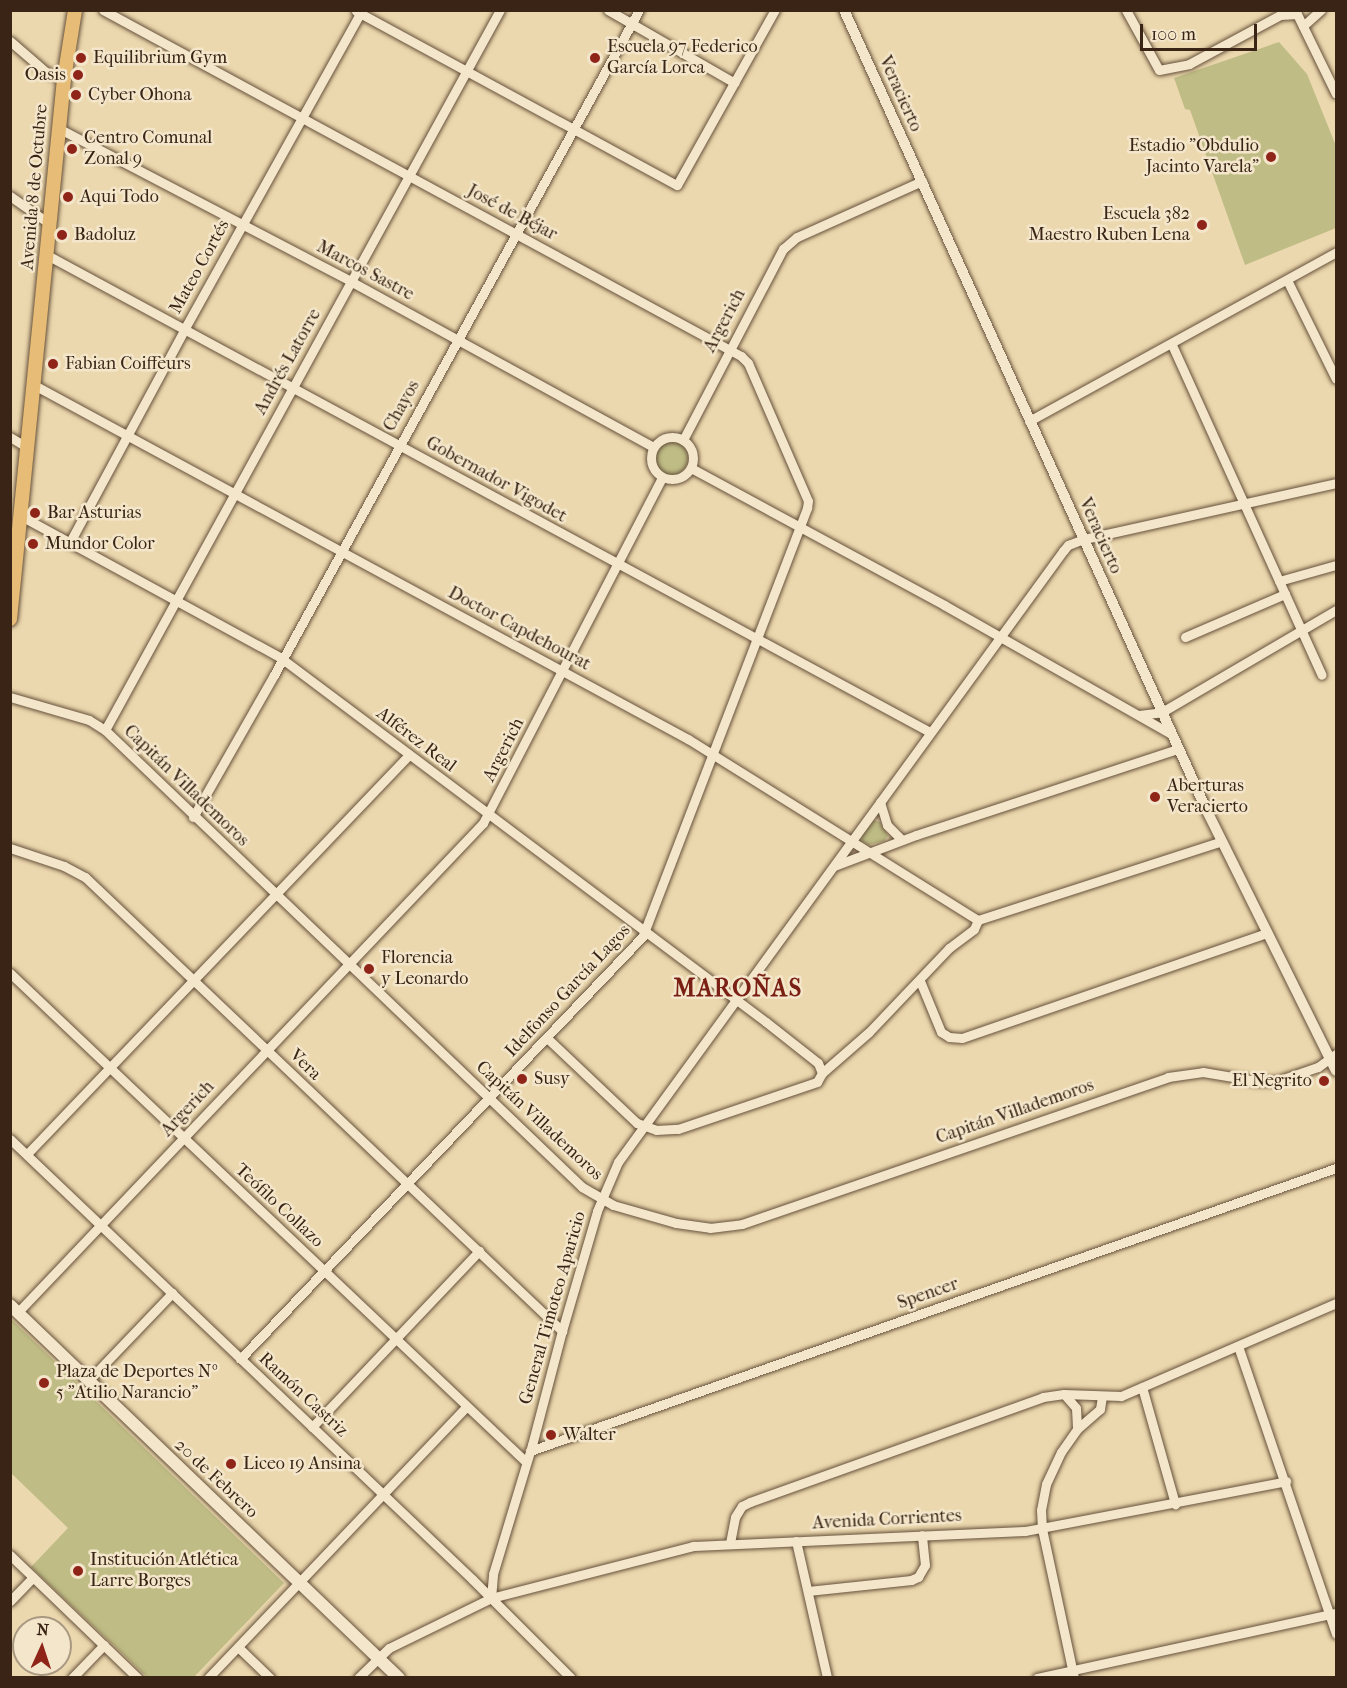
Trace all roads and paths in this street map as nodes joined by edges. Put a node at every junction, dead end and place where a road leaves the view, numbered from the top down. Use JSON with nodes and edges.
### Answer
{"nodes":[{"id":1,"x":75,"y":10,"type":"edge"},
{"id":2,"x":103,"y":10,"type":"edge"},
{"id":3,"x":500,"y":10,"type":"edge"},
{"id":4,"x":608,"y":10,"type":"edge"},
{"id":5,"x":639,"y":10,"type":"edge"},
{"id":6,"x":775,"y":10,"type":"edge"},
{"id":7,"x":844,"y":10,"type":"edge"},
{"id":8,"x":1126,"y":10,"type":"edge"},
{"id":9,"x":1321,"y":10,"type":"edge"},
{"id":10,"x":359,"y":11,"type":"edge"},
{"id":11,"x":1296,"y":12,"type":"edge"},
{"id":12,"x":632,"y":23,"type":"junction"},
{"id":13,"x":1303,"y":26,"type":"junction"},
{"id":14,"x":10,"y":41,"type":"edge"},
{"id":15,"x":465,"y":72,"type":"junction"},
{"id":16,"x":64,"y":79,"type":"junction"},
{"id":17,"x":735,"y":84,"type":"junction"},
{"id":18,"x":1336,"y":94,"type":"edge"},
{"id":19,"x":301,"y":119,"type":"junction"},
{"id":20,"x":58,"y":128,"type":"junction"},
{"id":21,"x":572,"y":129,"type":"junction"},
{"id":22,"x":408,"y":176,"type":"junction"},
{"id":23,"x":922,"y":181,"type":"junction"},
{"id":24,"x":10,"y":196,"type":"edge"},
{"id":25,"x":50,"y":224,"type":"junction"},
{"id":26,"x":243,"y":224,"type":"junction"},
{"id":27,"x":516,"y":233,"type":"junction"},
{"id":28,"x":1336,"y":252,"type":"edge"},
{"id":29,"x":47,"y":255,"type":"junction"},
{"id":30,"x":1287,"y":280,"type":"junction"},
{"id":31,"x":352,"y":282,"type":"junction"},
{"id":32,"x":184,"y":328,"type":"junction"},
{"id":33,"x":458,"y":340,"type":"junction"},
{"id":34,"x":1172,"y":345,"type":"junction"},
{"id":35,"x":729,"y":350,"type":"junction"},
{"id":36,"x":1336,"y":379,"type":"edge"},
{"id":37,"x":34,"y":385,"type":"junction"},
{"id":38,"x":292,"y":388,"type":"junction"},
{"id":39,"x":1029,"y":421,"type":"junction"},
{"id":40,"x":127,"y":435,"type":"junction"},
{"id":41,"x":10,"y":437,"type":"edge"},
{"id":42,"x":683,"y":440,"type":"junction"},
{"id":43,"x":399,"y":446,"type":"junction"},
{"id":44,"x":653,"y":447,"type":"junction"},
{"id":45,"x":28,"y":448,"type":"junction"},
{"id":46,"x":691,"y":468,"type":"junction"},
{"id":47,"x":662,"y":478,"type":"junction"},
{"id":48,"x":1336,"y":483,"type":"edge"},
{"id":49,"x":235,"y":494,"type":"junction"},
{"id":50,"x":1243,"y":503,"type":"junction"},
{"id":51,"x":21,"y":516,"type":"junction"},
{"id":52,"x":799,"y":527,"type":"junction"},
{"id":53,"x":15,"y":538,"type":"edge"},
{"id":54,"x":1084,"y":539,"type":"junction"},
{"id":55,"x":70,"y":542,"type":"junction"},
{"id":56,"x":340,"y":552,"type":"junction"},
{"id":57,"x":617,"y":565,"type":"junction"},
{"id":58,"x":1336,"y":565,"type":"edge"},
{"id":59,"x":1279,"y":581,"type":"junction"},
{"id":60,"x":1285,"y":594,"type":"junction"},
{"id":61,"x":178,"y":600,"type":"junction"},
{"id":62,"x":1336,"y":610,"type":"edge"},
{"id":63,"x":10,"y":619,"type":"edge"},
{"id":64,"x":1302,"y":631,"type":"junction"},
{"id":65,"x":999,"y":637,"type":"junction"},
{"id":66,"x":1185,"y":637,"type":"dead end"},
{"id":67,"x":757,"y":638,"type":"junction"},
{"id":68,"x":281,"y":658,"type":"junction"},
{"id":69,"x":562,"y":671,"type":"junction"},
{"id":70,"x":1322,"y":675,"type":"dead end"},
{"id":71,"x":10,"y":697,"type":"edge"},
{"id":72,"x":1161,"y":712,"type":"junction"},
{"id":73,"x":1139,"y":715,"type":"junction"},
{"id":74,"x":105,"y":730,"type":"junction"},
{"id":75,"x":930,"y":732,"type":"junction"},
{"id":76,"x":1171,"y":734,"type":"junction"},
{"id":77,"x":1178,"y":749,"type":"junction"},
{"id":78,"x":712,"y":753,"type":"junction"},
{"id":79,"x":408,"y":756,"type":"junction"},
{"id":80,"x":880,"y":802,"type":"junction"},
{"id":81,"x":490,"y":815,"type":"junction"},
{"id":82,"x":193,"y":817,"type":"junction"},
{"id":83,"x":902,"y":840,"type":"junction"},
{"id":84,"x":852,"y":841,"type":"junction"},
{"id":85,"x":1222,"y":841,"type":"junction"},
{"id":86,"x":10,"y":848,"type":"edge"},
{"id":87,"x":870,"y":852,"type":"junction"},
{"id":88,"x":833,"y":866,"type":"junction"},
{"id":89,"x":276,"y":897,"type":"junction"},
{"id":90,"x":978,"y":920,"type":"junction"},
{"id":91,"x":645,"y":932,"type":"junction"},
{"id":92,"x":1267,"y":933,"type":"junction"},
{"id":93,"x":348,"y":965,"type":"junction"},
{"id":94,"x":10,"y":973,"type":"edge"},
{"id":95,"x":193,"y":981,"type":"junction"},
{"id":96,"x":920,"y":981,"type":"junction"},
{"id":97,"x":736,"y":1000,"type":"junction"},
{"id":98,"x":547,"y":1038,"type":"junction"},
{"id":99,"x":266,"y":1050,"type":"junction"},
{"id":100,"x":1333,"y":1056,"type":"edge"},
{"id":101,"x":109,"y":1069,"type":"junction"},
{"id":102,"x":1336,"y":1071,"type":"edge"},
{"id":103,"x":822,"y":1073,"type":"junction"},
{"id":104,"x":490,"y":1098,"type":"junction"},
{"id":105,"x":644,"y":1126,"type":"junction"},
{"id":106,"x":183,"y":1138,"type":"junction"},
{"id":107,"x":10,"y":1139,"type":"edge"},
{"id":108,"x":27,"y":1154,"type":"junction"},
{"id":109,"x":1336,"y":1168,"type":"edge"},
{"id":110,"x":407,"y":1185,"type":"junction"},
{"id":111,"x":602,"y":1200,"type":"junction"},
{"id":112,"x":100,"y":1225,"type":"junction"},
{"id":113,"x":479,"y":1251,"type":"junction"},
{"id":114,"x":322,"y":1270,"type":"junction"},
{"id":115,"x":172,"y":1293,"type":"junction"},
{"id":116,"x":1336,"y":1303,"type":"edge"},
{"id":117,"x":14,"y":1309,"type":"edge"},
{"id":118,"x":562,"y":1331,"type":"junction"},
{"id":119,"x":395,"y":1339,"type":"junction"},
{"id":120,"x":1238,"y":1346,"type":"junction"},
{"id":121,"x":240,"y":1359,"type":"junction"},
{"id":122,"x":88,"y":1381,"type":"junction"},
{"id":123,"x":1142,"y":1387,"type":"junction"},
{"id":124,"x":1064,"y":1394,"type":"junction"},
{"id":125,"x":1102,"y":1397,"type":"junction"},
{"id":126,"x":466,"y":1407,"type":"junction"},
{"id":127,"x":312,"y":1427,"type":"junction"},
{"id":128,"x":1077,"y":1429,"type":"junction"},
{"id":129,"x":530,"y":1451,"type":"junction"},
{"id":130,"x":526,"y":1462,"type":"junction"},
{"id":131,"x":1286,"y":1481,"type":"junction"},
{"id":132,"x":383,"y":1494,"type":"junction"},
{"id":133,"x":1175,"y":1504,"type":"junction"},
{"id":134,"x":1042,"y":1528,"type":"junction"},
{"id":135,"x":922,"y":1535,"type":"junction"},
{"id":136,"x":796,"y":1541,"type":"junction"},
{"id":137,"x":730,"y":1543,"type":"junction"},
{"id":138,"x":10,"y":1555,"type":"edge"},
{"id":139,"x":33,"y":1577,"type":"junction"},
{"id":140,"x":299,"y":1582,"type":"junction"},
{"id":141,"x":808,"y":1591,"type":"junction"},
{"id":142,"x":491,"y":1598,"type":"junction"},
{"id":143,"x":10,"y":1601,"type":"edge"},
{"id":144,"x":1333,"y":1614,"type":"edge"},
{"id":145,"x":1336,"y":1634,"type":"edge"},
{"id":146,"x":104,"y":1645,"type":"junction"},
{"id":147,"x":237,"y":1647,"type":"junction"},
{"id":148,"x":378,"y":1657,"type":"junction"},
{"id":149,"x":1073,"y":1673,"type":"edge"},
{"id":150,"x":72,"y":1677,"type":"edge"},
{"id":151,"x":138,"y":1677,"type":"edge"},
{"id":152,"x":208,"y":1677,"type":"edge"},
{"id":153,"x":270,"y":1677,"type":"edge"},
{"id":154,"x":358,"y":1677,"type":"edge"},
{"id":155,"x":399,"y":1677,"type":"edge"},
{"id":156,"x":571,"y":1677,"type":"edge"},
{"id":157,"x":827,"y":1677,"type":"edge"},
{"id":158,"x":1037,"y":1677,"type":"edge"}],
"edges":[{"from":1,"to":16,"type":"main road","name":"Avenida 8 de Octubre"},
{"from":2,"to":19,"type":"street","name":"José de Béjar"},
{"from":3,"to":15,"type":"street","name":"Andrés Latorre"},
{"from":4,"to":12,"type":"street"},
{"from":5,"to":12,"type":"street","name":"Chayos"},
{"from":6,"to":17,"type":"street"},
{"from":7,"to":23,"type":"street","name":"Veracierto"},
{"from":8,"to":11,"type":"street"},
{"from":9,"to":13,"type":"street"},
{"from":10,"to":15,"type":"street"},
{"from":10,"to":19,"type":"street","name":"Mateo Cortés"},
{"from":11,"to":13,"type":"street"},
{"from":12,"to":17,"type":"street"},
{"from":12,"to":21,"type":"street","name":"Chayos"},
{"from":13,"to":18,"type":"street"},
{"from":14,"to":16,"type":"street"},
{"from":15,"to":21,"type":"street"},
{"from":15,"to":22,"type":"street","name":"Andrés Latorre"},
{"from":16,"to":20,"type":"main road","name":"Avenida 8 de Octubre"},
{"from":17,"to":21,"type":"street"},
{"from":19,"to":22,"type":"street","name":"José de Béjar"},
{"from":19,"to":26,"type":"street","name":"Mateo Cortés"},
{"from":20,"to":25,"type":"main road","name":"Avenida 8 de Octubre"},
{"from":20,"to":26,"type":"street","name":"Marcos Sastre"},
{"from":21,"to":27,"type":"street","name":"Chayos"},
{"from":22,"to":27,"type":"street","name":"José de Béjar"},
{"from":22,"to":31,"type":"street","name":"Andrés Latorre"},
{"from":23,"to":35,"type":"street","name":"Argerich"},
{"from":23,"to":39,"type":"street","name":"Veracierto"},
{"from":24,"to":25,"type":"street"},
{"from":25,"to":29,"type":"main road","name":"Avenida 8 de Octubre"},
{"from":26,"to":31,"type":"street","name":"Marcos Sastre"},
{"from":26,"to":32,"type":"street","name":"Mateo Cortés"},
{"from":27,"to":33,"type":"street","name":"Chayos"},
{"from":27,"to":35,"type":"street","name":"José de Béjar"},
{"from":28,"to":30,"type":"street"},
{"from":29,"to":32,"type":"street","name":"Gobernador Vigodet"},
{"from":29,"to":37,"type":"main road","name":"Avenida 8 de Octubre"},
{"from":30,"to":34,"type":"street"},
{"from":30,"to":36,"type":"street"},
{"from":31,"to":33,"type":"street","name":"Marcos Sastre"},
{"from":31,"to":38,"type":"street","name":"Andrés Latorre"},
{"from":32,"to":38,"type":"street","name":"Gobernador Vigodet"},
{"from":32,"to":40,"type":"street","name":"Mateo Cortés"},
{"from":33,"to":43,"type":"street","name":"Chayos"},
{"from":33,"to":44,"type":"street","name":"Marcos Sastre"},
{"from":34,"to":39,"type":"street"},
{"from":34,"to":50,"type":"street"},
{"from":35,"to":42,"type":"street","name":"Argerich"},
{"from":35,"to":52,"type":"street","name":"José de Béjar"},
{"from":37,"to":40,"type":"street","name":"Doctor Capdehourat"},
{"from":37,"to":45,"type":"main road","name":"Avenida 8 de Octubre"},
{"from":38,"to":43,"type":"street","name":"Gobernador Vigodet"},
{"from":38,"to":49,"type":"street","name":"Andrés Latorre"},
{"from":39,"to":54,"type":"street","name":"Veracierto"},
{"from":40,"to":49,"type":"street","name":"Doctor Capdehourat"},
{"from":40,"to":55,"type":"street","name":"Mateo Cortés"},
{"from":41,"to":45,"type":"street"},
{"from":42,"to":44,"type":"street"},
{"from":42,"to":46,"type":"street"},
{"from":43,"to":56,"type":"street","name":"Chayos"},
{"from":43,"to":57,"type":"street","name":"Gobernador Vigodet"},
{"from":44,"to":47,"type":"street"},
{"from":45,"to":51,"type":"main road","name":"Avenida 8 de Octubre"},
{"from":46,"to":47,"type":"street"},
{"from":46,"to":52,"type":"street"},
{"from":47,"to":57,"type":"street","name":"Argerich"},
{"from":48,"to":50,"type":"street"},
{"from":49,"to":56,"type":"street","name":"Doctor Capdehourat"},
{"from":49,"to":61,"type":"street","name":"Andrés Latorre"},
{"from":50,"to":54,"type":"street"},
{"from":50,"to":59,"type":"street"},
{"from":51,"to":53,"type":"main road","name":"Avenida 8 de Octubre"},
{"from":51,"to":55,"type":"street","name":"Alférez Real"},
{"from":52,"to":65,"type":"street"},
{"from":52,"to":67,"type":"street","name":"Idelfonso García Lagos"},
{"from":53,"to":63,"type":"main road","name":"Avenida 8 de Octubre"},
{"from":54,"to":65,"type":"street","name":"General Timoteo Aparicio"},
{"from":54,"to":72,"type":"street","name":"Veracierto"},
{"from":55,"to":61,"type":"street","name":"Alférez Real"},
{"from":56,"to":68,"type":"street","name":"Chayos"},
{"from":56,"to":69,"type":"street","name":"Doctor Capdehourat"},
{"from":57,"to":67,"type":"street","name":"Gobernador Vigodet"},
{"from":57,"to":69,"type":"street","name":"Argerich"},
{"from":58,"to":59,"type":"street"},
{"from":59,"to":60,"type":"street"},
{"from":60,"to":64,"type":"street"},
{"from":60,"to":66,"type":"street"},
{"from":61,"to":68,"type":"street","name":"Alférez Real"},
{"from":61,"to":74,"type":"street","name":"Andrés Latorre"},
{"from":62,"to":64,"type":"street"},
{"from":64,"to":70,"type":"street"},
{"from":64,"to":72,"type":"street"},
{"from":65,"to":73,"type":"street"},
{"from":65,"to":75,"type":"street","name":"General Timoteo Aparicio"},
{"from":67,"to":75,"type":"street","name":"Gobernador Vigodet"},
{"from":67,"to":78,"type":"street","name":"Idelfonso García Lagos"},
{"from":68,"to":79,"type":"street","name":"Alférez Real"},
{"from":68,"to":82,"type":"street","name":"Chayos"},
{"from":69,"to":78,"type":"street","name":"Doctor Capdehourat"},
{"from":69,"to":81,"type":"street","name":"Argerich"},
{"from":71,"to":74,"type":"street","name":"Capitán Villademoros"},
{"from":72,"to":73,"type":"street"},
{"from":72,"to":76,"type":"street","name":"Veracierto"},
{"from":73,"to":76,"type":"street"},
{"from":74,"to":82,"type":"street","name":"Capitán Villademoros"},
{"from":75,"to":80,"type":"street","name":"General Timoteo Aparicio"},
{"from":76,"to":77,"type":"street","name":"Veracierto"},
{"from":77,"to":83,"type":"street"},
{"from":77,"to":85,"type":"street","name":"Veracierto"},
{"from":78,"to":84,"type":"street","name":"Doctor Capdehourat"},
{"from":78,"to":91,"type":"street","name":"Idelfonso García Lagos"},
{"from":79,"to":81,"type":"street","name":"Alférez Real"},
{"from":79,"to":89,"type":"street"},
{"from":80,"to":83,"type":"street"},
{"from":80,"to":84,"type":"street","name":"General Timoteo Aparicio"},
{"from":81,"to":91,"type":"street","name":"Alférez Real"},
{"from":81,"to":93,"type":"street","name":"Argerich"},
{"from":82,"to":89,"type":"street","name":"Capitán Villademoros"},
{"from":83,"to":87,"type":"street"},
{"from":84,"to":87,"type":"street","name":"Doctor Capdehourat"},
{"from":84,"to":88,"type":"street","name":"General Timoteo Aparicio"},
{"from":85,"to":90,"type":"street"},
{"from":85,"to":92,"type":"street","name":"Veracierto"},
{"from":86,"to":95,"type":"street","name":"Vera"},
{"from":87,"to":88,"type":"street"},
{"from":87,"to":90,"type":"street","name":"Doctor Capdehourat"},
{"from":88,"to":97,"type":"street","name":"General Timoteo Aparicio"},
{"from":89,"to":93,"type":"street","name":"Capitán Villademoros"},
{"from":89,"to":95,"type":"street"},
{"from":90,"to":96,"type":"street"},
{"from":91,"to":97,"type":"street","name":"Alférez Real"},
{"from":91,"to":98,"type":"street","name":"Idelfonso García Lagos"},
{"from":92,"to":96,"type":"street"},
{"from":92,"to":100,"type":"street","name":"Veracierto"},
{"from":93,"to":99,"type":"street","name":"Argerich"},
{"from":93,"to":104,"type":"street","name":"Capitán Villademoros"},
{"from":94,"to":101,"type":"street","name":"Teófilo Collazo"},
{"from":95,"to":99,"type":"street","name":"Vera"},
{"from":95,"to":101,"type":"street"},
{"from":96,"to":103,"type":"street"},
{"from":97,"to":103,"type":"street","name":"Alférez Real"},
{"from":97,"to":105,"type":"street","name":"General Timoteo Aparicio"},
{"from":98,"to":104,"type":"street","name":"Idelfonso García Lagos"},
{"from":98,"to":105,"type":"street"},
{"from":99,"to":106,"type":"street","name":"Argerich"},
{"from":99,"to":110,"type":"street","name":"Vera"},
{"from":100,"to":102,"type":"street","name":"Veracierto"},
{"from":100,"to":111,"type":"street","name":"Capitán Villademoros"},
{"from":101,"to":106,"type":"street","name":"Teófilo Collazo"},
{"from":101,"to":108,"type":"street"},
{"from":103,"to":105,"type":"street"},
{"from":104,"to":110,"type":"street","name":"Idelfonso García Lagos"},
{"from":104,"to":111,"type":"street","name":"Capitán Villademoros"},
{"from":105,"to":111,"type":"street","name":"General Timoteo Aparicio"},
{"from":106,"to":112,"type":"street","name":"Argerich"},
{"from":106,"to":114,"type":"street","name":"Teófilo Collazo"},
{"from":107,"to":108,"type":"street","name":"Ramón Castriz"},
{"from":108,"to":112,"type":"street","name":"Ramón Castriz"},
{"from":109,"to":129,"type":"street","name":"Spencer"},
{"from":110,"to":113,"type":"street","name":"Vera"},
{"from":110,"to":114,"type":"street","name":"Idelfonso García Lagos"},
{"from":111,"to":118,"type":"street","name":"General Timoteo Aparicio"},
{"from":112,"to":115,"type":"street","name":"Ramón Castriz"},
{"from":112,"to":117,"type":"street","name":"Argerich"},
{"from":113,"to":118,"type":"street","name":"Vera"},
{"from":113,"to":119,"type":"street"},
{"from":114,"to":119,"type":"street","name":"Teófilo Collazo"},
{"from":114,"to":121,"type":"street","name":"Idelfonso García Lagos"},
{"from":115,"to":121,"type":"street","name":"Ramón Castriz"},
{"from":115,"to":122,"type":"street"},
{"from":116,"to":120,"type":"street"},
{"from":117,"to":122,"type":"main road","name":"20 de Febrero"},
{"from":118,"to":129,"type":"street","name":"General Timoteo Aparicio"},
{"from":119,"to":126,"type":"street","name":"Teófilo Collazo"},
{"from":119,"to":127,"type":"street"},
{"from":120,"to":123,"type":"street"},
{"from":120,"to":131,"type":"street"},
{"from":121,"to":127,"type":"street","name":"Ramón Castriz"},
{"from":122,"to":140,"type":"main road","name":"20 de Febrero"},
{"from":123,"to":125,"type":"street"},
{"from":123,"to":133,"type":"street"},
{"from":124,"to":125,"type":"street"},
{"from":124,"to":128,"type":"street"},
{"from":124,"to":137,"type":"street"},
{"from":125,"to":128,"type":"street"},
{"from":126,"to":130,"type":"street","name":"Teófilo Collazo"},
{"from":126,"to":132,"type":"street"},
{"from":127,"to":132,"type":"street","name":"Ramón Castriz"},
{"from":128,"to":134,"type":"street"},
{"from":129,"to":130,"type":"street","name":"General Timoteo Aparicio"},
{"from":130,"to":142,"type":"street","name":"General Timoteo Aparicio"},
{"from":131,"to":133,"type":"street","name":"Avenida Corrientes"},
{"from":131,"to":144,"type":"street"},
{"from":132,"to":140,"type":"street"},
{"from":132,"to":142,"type":"street","name":"Ramón Castriz"},
{"from":133,"to":134,"type":"street","name":"Avenida Corrientes"},
{"from":134,"to":135,"type":"street","name":"Avenida Corrientes"},
{"from":134,"to":149,"type":"street"},
{"from":135,"to":136,"type":"street","name":"Avenida Corrientes"},
{"from":135,"to":141,"type":"street"},
{"from":136,"to":137,"type":"street","name":"Avenida Corrientes"},
{"from":136,"to":141,"type":"street"},
{"from":137,"to":142,"type":"street","name":"Avenida Corrientes"},
{"from":138,"to":139,"type":"street"},
{"from":139,"to":143,"type":"street"},
{"from":139,"to":146,"type":"street"},
{"from":140,"to":147,"type":"street"},
{"from":140,"to":148,"type":"main road","name":"20 de Febrero"},
{"from":141,"to":157,"type":"street"},
{"from":142,"to":148,"type":"street"},
{"from":142,"to":156,"type":"street","name":"Ramón Castriz"},
{"from":144,"to":145,"type":"street"},
{"from":144,"to":149,"type":"street"},
{"from":146,"to":150,"type":"street"},
{"from":146,"to":151,"type":"street"},
{"from":147,"to":152,"type":"street"},
{"from":147,"to":153,"type":"street"},
{"from":148,"to":154,"type":"street"},
{"from":148,"to":155,"type":"main road","name":"20 de Febrero"},
{"from":149,"to":158,"type":"street"}]}
